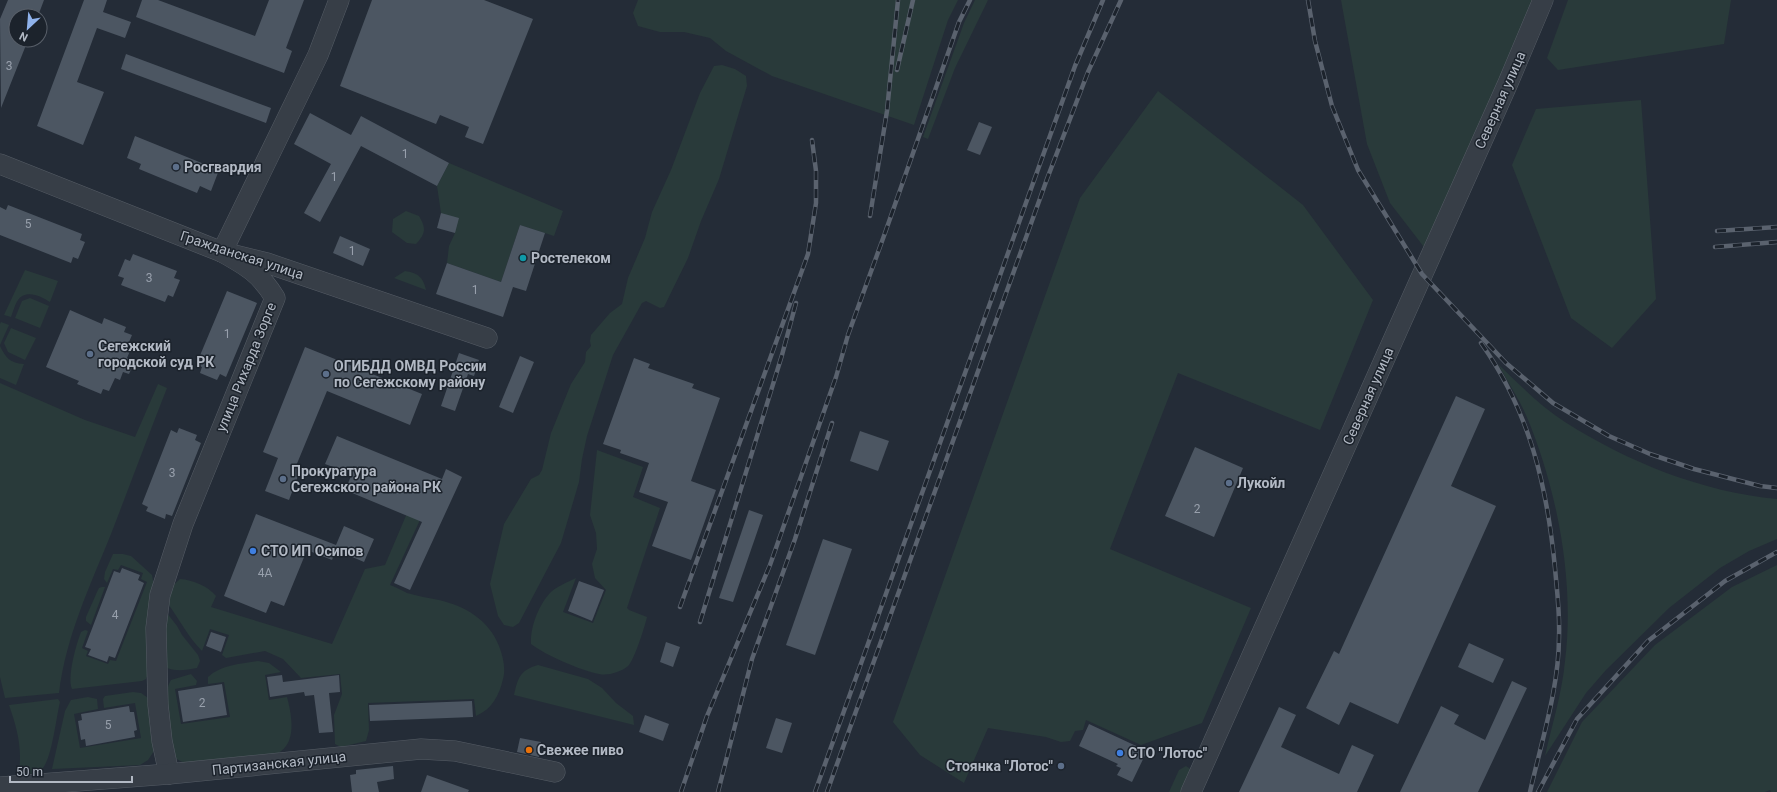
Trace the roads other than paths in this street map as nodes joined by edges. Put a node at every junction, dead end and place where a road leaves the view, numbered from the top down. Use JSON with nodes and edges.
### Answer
{"nodes":[{"id":1,"x":339,"y":0,"type":"edge"},
{"id":2,"x":1543,"y":0,"type":"edge"},
{"id":3,"x":0,"y":164,"type":"edge"},
{"id":4,"x":222,"y":252,"type":"junction"},
{"id":5,"x":487,"y":338,"type":"dead end"},
{"id":6,"x":555,"y":772,"type":"dead end"},
{"id":7,"x":169,"y":774,"type":"junction"},
{"id":8,"x":0,"y":787,"type":"edge"},
{"id":9,"x":1191,"y":792,"type":"edge"}],
"edges":[{"from":1,"to":4,"type":"street"},
{"from":2,"to":9,"type":"street","name":"Северная улица"},
{"from":3,"to":4,"type":"street","name":"Гражданская улица"},
{"from":4,"to":5,"type":"street","name":"Гражданская улица"},
{"from":4,"to":7,"type":"street","name":"улица Рихарда Зорге"},
{"from":6,"to":7,"type":"street","name":"Партизанская улица"},
{"from":7,"to":8,"type":"street","name":"Партизанская улица"}]}
